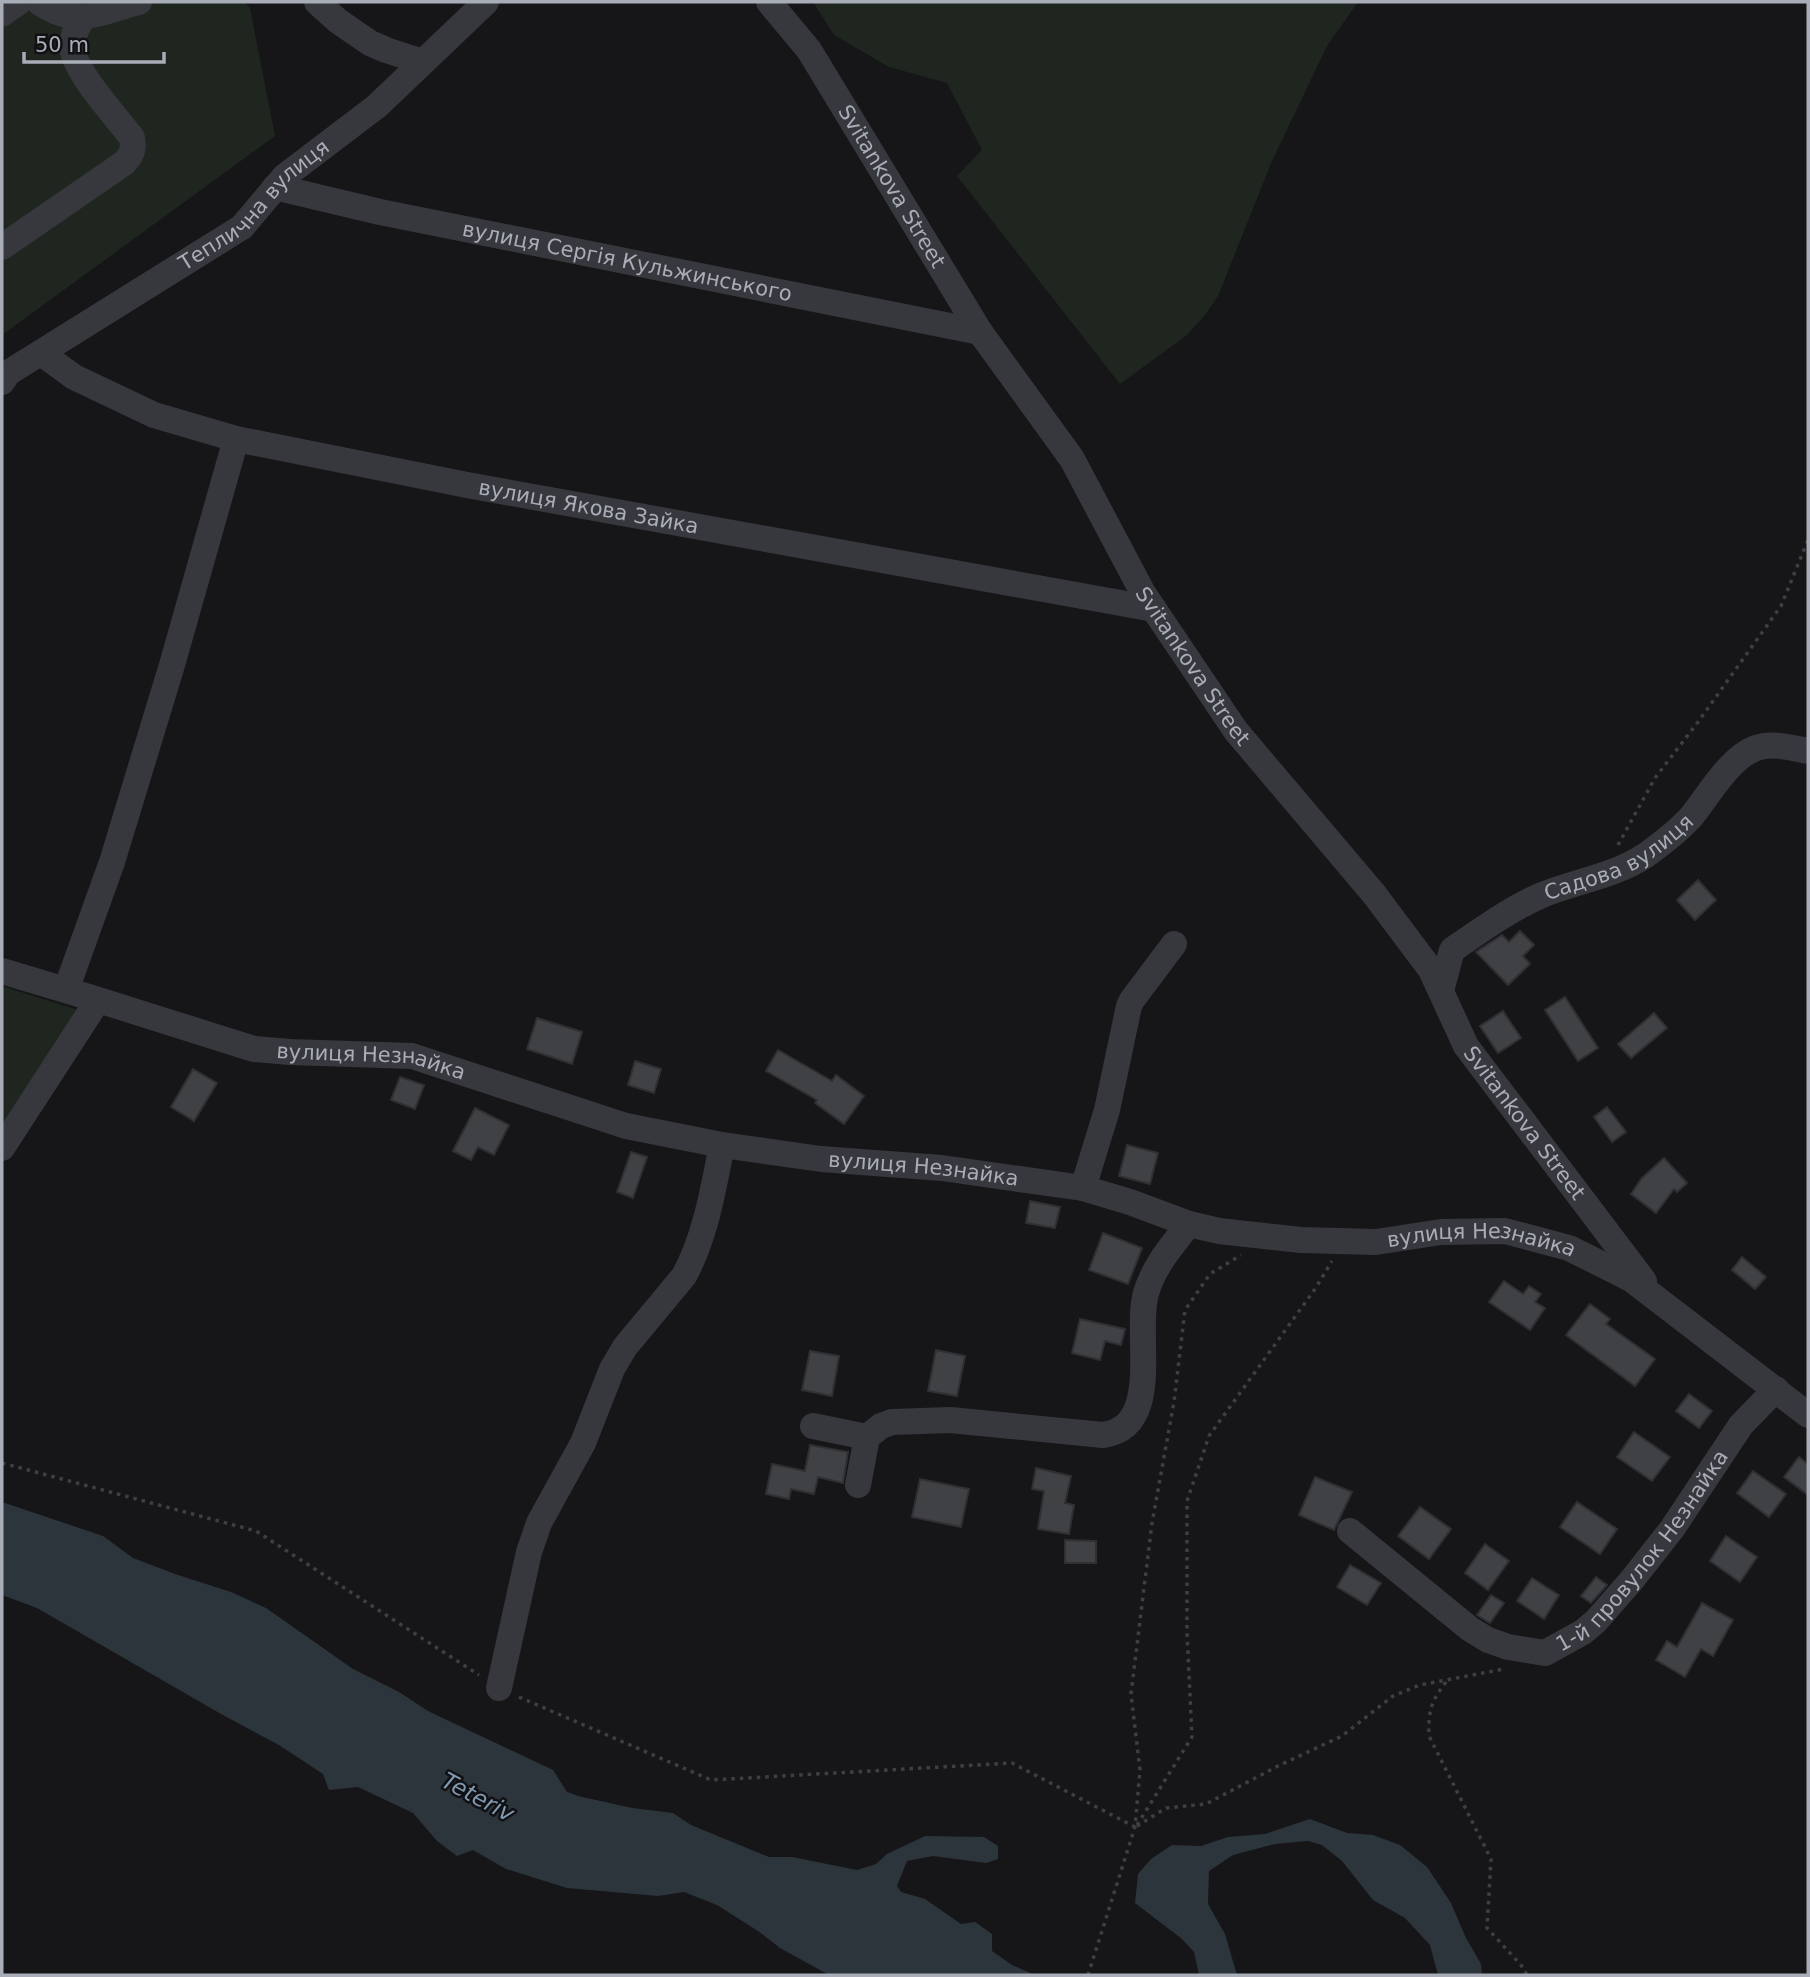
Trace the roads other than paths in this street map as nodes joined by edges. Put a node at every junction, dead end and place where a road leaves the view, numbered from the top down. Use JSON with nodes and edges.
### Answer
{"nodes":[{"id":1,"x":19,"y":2,"type":"edge"},
{"id":2,"x":39,"y":2,"type":"edge"},
{"id":3,"x":139,"y":2,"type":"edge"},
{"id":4,"x":317,"y":2,"type":"edge"},
{"id":5,"x":486,"y":2,"type":"edge"},
{"id":6,"x":769,"y":2,"type":"edge"},
{"id":7,"x":2,"y":14,"type":"edge"},
{"id":8,"x":83,"y":17,"type":"junction"},
{"id":9,"x":423,"y":62,"type":"junction"},
{"id":10,"x":275,"y":187,"type":"junction"},
{"id":11,"x":2,"y":247,"type":"edge"},
{"id":12,"x":980,"y":332,"type":"junction"},
{"id":13,"x":41,"y":353,"type":"junction"},
{"id":14,"x":2,"y":382,"type":"edge"},
{"id":15,"x":236,"y":439,"type":"junction"},
{"id":16,"x":1154,"y":609,"type":"junction"},
{"id":17,"x":1808,"y":751,"type":"edge"},
{"id":18,"x":1174,"y":944,"type":"dead end"},
{"id":19,"x":2,"y":971,"type":"edge"},
{"id":20,"x":66,"y":990,"type":"junction"},
{"id":21,"x":1441,"y":991,"type":"junction"},
{"id":22,"x":98,"y":1000,"type":"junction"},
{"id":23,"x":722,"y":1145,"type":"junction"},
{"id":24,"x":2,"y":1148,"type":"edge"},
{"id":25,"x":1083,"y":1188,"type":"junction"},
{"id":26,"x":1189,"y":1224,"type":"junction"},
{"id":27,"x":1658,"y":1299,"type":"junction"},
{"id":28,"x":1776,"y":1390,"type":"junction"},
{"id":29,"x":1808,"y":1415,"type":"edge"},
{"id":30,"x":813,"y":1426,"type":"dead end"},
{"id":31,"x":867,"y":1437,"type":"junction"},
{"id":32,"x":858,"y":1485,"type":"dead end"},
{"id":33,"x":1350,"y":1531,"type":"dead end"},
{"id":34,"x":499,"y":1688,"type":"road end"}],
"edges":[{"from":1,"to":7,"type":"street"},
{"from":2,"to":8,"type":"street"},
{"from":3,"to":8,"type":"street"},
{"from":4,"to":9,"type":"street"},
{"from":5,"to":9,"type":"street","name":"Теплична вулиця"},
{"from":6,"to":12,"type":"street","name":"Svitankova Street"},
{"from":8,"to":11,"type":"street"},
{"from":9,"to":10,"type":"street","name":"Теплична вулиця"},
{"from":10,"to":12,"type":"street","name":"вулиця Сергія Кульжинського"},
{"from":10,"to":13,"type":"street","name":"Теплична вулиця"},
{"from":12,"to":16,"type":"street","name":"Svitankova Street"},
{"from":13,"to":14,"type":"street","name":"Теплична вулиця"},
{"from":13,"to":15,"type":"street","name":"вулиця Якова Зайка"},
{"from":15,"to":16,"type":"street","name":"вулиця Якова Зайка"},
{"from":15,"to":20,"type":"street"},
{"from":16,"to":21,"type":"street","name":"Svitankova Street"},
{"from":17,"to":21,"type":"street","name":"Садова вулиця"},
{"from":18,"to":25,"type":"street"},
{"from":19,"to":20,"type":"street","name":"вулиця Незнайка"},
{"from":20,"to":22,"type":"street","name":"вулиця Незнайка"},
{"from":21,"to":27,"type":"street","name":"Svitankova Street"},
{"from":22,"to":23,"type":"street","name":"вулиця Незнайка"},
{"from":22,"to":24,"type":"street"},
{"from":23,"to":25,"type":"street","name":"вулиця Незнайка"},
{"from":23,"to":34,"type":"street"},
{"from":25,"to":26,"type":"street","name":"вулиця Незнайка"},
{"from":26,"to":27,"type":"street","name":"вулиця Незнайка"},
{"from":26,"to":31,"type":"street"},
{"from":27,"to":28,"type":"street","name":"вулиця Незнайка"},
{"from":28,"to":29,"type":"street","name":"вулиця Незнайка"},
{"from":28,"to":33,"type":"street","name":"1-й провулок Незнайка"},
{"from":30,"to":31,"type":"street"},
{"from":31,"to":32,"type":"street"}]}
